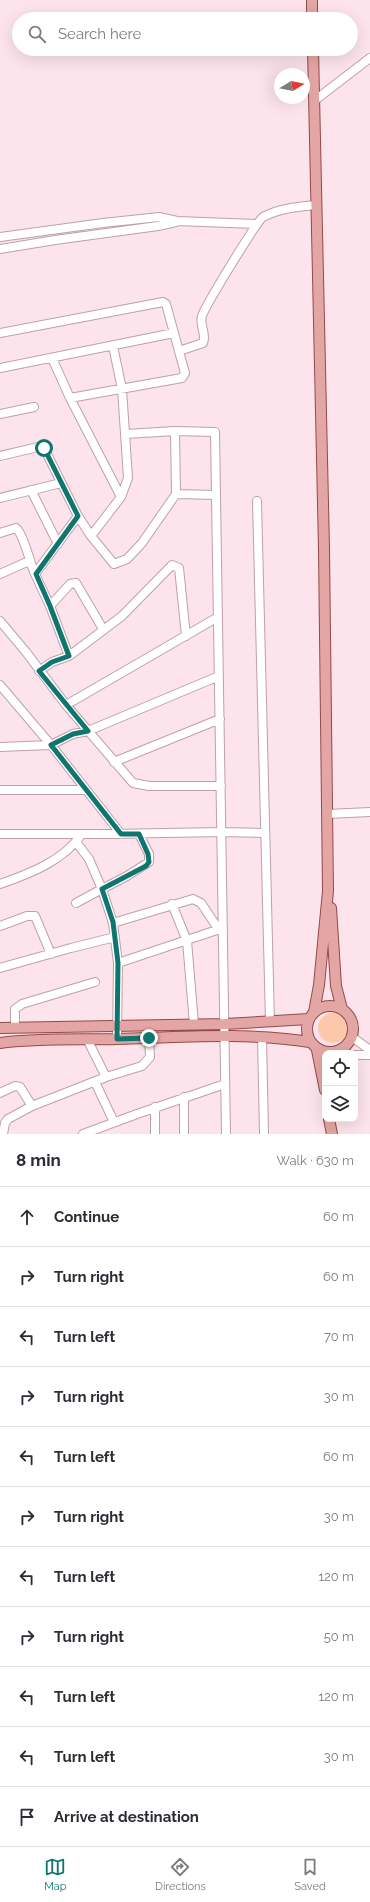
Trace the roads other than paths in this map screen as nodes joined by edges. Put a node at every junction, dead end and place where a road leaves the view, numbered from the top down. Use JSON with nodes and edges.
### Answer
{"nodes":[{"id":1,"x":312,"y":0,"type":"edge"},
{"id":2,"x":312,"y":12,"type":"edge"},
{"id":3,"x":313,"y":56,"type":"edge"},
{"id":4,"x":370,"y":58,"type":"edge"},
{"id":5,"x":314,"y":101,"type":"junction"},
{"id":6,"x":316,"y":205,"type":"junction"},
{"id":7,"x":177,"y":221,"type":"junction"},
{"id":8,"x":257,"y":224,"type":"junction"},
{"id":9,"x":0,"y":237,"type":"edge"},
{"id":10,"x":0,"y":249,"type":"edge"},
{"id":11,"x":0,"y":333,"type":"edge"},
{"id":12,"x":174,"y":333,"type":"junction"},
{"id":13,"x":113,"y":346,"type":"junction"},
{"id":14,"x":180,"y":351,"type":"junction"},
{"id":15,"x":52,"y":358,"type":"junction"},
{"id":16,"x":0,"y":368,"type":"edge"},
{"id":17,"x":122,"y":389,"type":"junction"},
{"id":18,"x":70,"y":398,"type":"junction"},
{"id":19,"x":34,"y":407,"type":"dead end"},
{"id":20,"x":0,"y":414,"type":"edge"},
{"id":21,"x":175,"y":431,"type":"junction"},
{"id":22,"x":126,"y":434,"type":"junction"},
{"id":23,"x":0,"y":456,"type":"edge"},
{"id":24,"x":61,"y":483,"type":"junction"},
{"id":25,"x":31,"y":490,"type":"junction"},
{"id":26,"x":176,"y":494,"type":"junction"},
{"id":27,"x":216,"y":495,"type":"junction"},
{"id":28,"x":121,"y":497,"type":"junction"},
{"id":29,"x":0,"y":498,"type":"edge"},
{"id":30,"x":256,"y":501,"type":"dead end"},
{"id":31,"x":78,"y":516,"type":"junction"},
{"id":32,"x":0,"y":533,"type":"edge"},
{"id":33,"x":91,"y":536,"type":"junction"},
{"id":34,"x":58,"y":544,"type":"junction"},
{"id":35,"x":29,"y":561,"type":"junction"},
{"id":36,"x":0,"y":574,"type":"edge"},
{"id":37,"x":36,"y":574,"type":"junction"},
{"id":38,"x":50,"y":606,"type":"junction"},
{"id":39,"x":218,"y":617,"type":"junction"},
{"id":40,"x":0,"y":621,"type":"edge"},
{"id":41,"x":103,"y":629,"type":"junction"},
{"id":42,"x":186,"y":636,"type":"junction"},
{"id":43,"x":69,"y":656,"type":"junction"},
{"id":44,"x":39,"y":671,"type":"junction"},
{"id":45,"x":219,"y":676,"type":"junction"},
{"id":46,"x":0,"y":685,"type":"edge"},
{"id":47,"x":66,"y":705,"type":"junction"},
{"id":48,"x":220,"y":719,"type":"junction"},
{"id":49,"x":88,"y":731,"type":"junction"},
{"id":50,"x":51,"y":745,"type":"junction"},
{"id":51,"x":0,"y":747,"type":"edge"},
{"id":52,"x":114,"y":762,"type":"junction"},
{"id":53,"x":221,"y":786,"type":"junction"},
{"id":54,"x":0,"y":790,"type":"edge"},
{"id":55,"x":85,"y":790,"type":"junction"},
{"id":56,"x":370,"y":812,"type":"edge"},
{"id":57,"x":328,"y":814,"type":"junction"},
{"id":58,"x":222,"y":832,"type":"junction"},
{"id":59,"x":0,"y":834,"type":"edge"},
{"id":60,"x":121,"y":834,"type":"junction"},
{"id":61,"x":139,"y":834,"type":"junction"},
{"id":62,"x":265,"y":834,"type":"junction"},
{"id":63,"x":81,"y":835,"type":"junction"},
{"id":64,"x":76,"y":842,"type":"junction"},
{"id":65,"x":0,"y":884,"type":"edge"},
{"id":66,"x":102,"y":889,"type":"junction"},
{"id":67,"x":328,"y":891,"type":"junction"},
{"id":68,"x":76,"y":903,"type":"dead end"},
{"id":69,"x":172,"y":904,"type":"junction"},
{"id":70,"x":113,"y":922,"type":"junction"},
{"id":71,"x":0,"y":926,"type":"edge"},
{"id":72,"x":221,"y":929,"type":"junction"},
{"id":73,"x":115,"y":937,"type":"junction"},
{"id":74,"x":187,"y":941,"type":"junction"},
{"id":75,"x":51,"y":954,"type":"junction"},
{"id":76,"x":118,"y":963,"type":"junction"},
{"id":77,"x":0,"y":968,"type":"edge"},
{"id":78,"x":95,"y":982,"type":"dead end"},
{"id":79,"x":342,"y":1009,"type":"junction"},
{"id":80,"x":311,"y":1015,"type":"junction"},
{"id":81,"x":270,"y":1022,"type":"junction"},
{"id":82,"x":194,"y":1024,"type":"junction"},
{"id":83,"x":225,"y":1024,"type":"junction"},
{"id":84,"x":118,"y":1025,"type":"junction"},
{"id":85,"x":0,"y":1028,"type":"edge"},
{"id":86,"x":15,"y":1028,"type":"junction"},
{"id":87,"x":225,"y":1036,"type":"junction"},
{"id":88,"x":262,"y":1037,"type":"junction"},
{"id":89,"x":352,"y":1037,"type":"junction"},
{"id":90,"x":149,"y":1038,"type":"junction"},
{"id":91,"x":87,"y":1039,"type":"junction"},
{"id":92,"x":117,"y":1039,"type":"junction"},
{"id":93,"x":310,"y":1042,"type":"junction"},
{"id":94,"x":0,"y":1043,"type":"edge"},
{"id":95,"x":318,"y":1050,"type":"junction"},
{"id":96,"x":322,"y":1050,"type":"edge"},
{"id":97,"x":340,"y":1050,"type":"edge"},
{"id":98,"x":370,"y":1050,"type":"edge"},
{"id":99,"x":358,"y":1055,"type":"edge"},
{"id":100,"x":370,"y":1055,"type":"edge"},
{"id":101,"x":106,"y":1077,"type":"junction"},
{"id":102,"x":95,"y":1082,"type":"junction"},
{"id":103,"x":225,"y":1084,"type":"junction"},
{"id":104,"x":324,"y":1086,"type":"edge"},
{"id":105,"x":0,"y":1093,"type":"edge"},
{"id":106,"x":184,"y":1097,"type":"junction"},
{"id":107,"x":32,"y":1106,"type":"junction"},
{"id":108,"x":155,"y":1107,"type":"junction"},
{"id":109,"x":114,"y":1122,"type":"junction"},
{"id":110,"x":330,"y":1122,"type":"edge"},
{"id":111,"x":335,"y":1122,"type":"edge"},
{"id":112,"x":3,"y":1134,"type":"edge"},
{"id":113,"x":83,"y":1134,"type":"edge"},
{"id":114,"x":155,"y":1134,"type":"edge"},
{"id":115,"x":184,"y":1134,"type":"edge"},
{"id":116,"x":226,"y":1134,"type":"edge"},
{"id":117,"x":264,"y":1134,"type":"edge"},
{"id":118,"x":333,"y":1134,"type":"edge"}],
"edges":[{"from":1,"to":2,"type":"main road"},
{"from":3,"to":5,"type":"main road"},
{"from":4,"to":5,"type":"street"},
{"from":5,"to":6,"type":"main road"},
{"from":6,"to":8,"type":"street"},
{"from":6,"to":57,"type":"main road"},
{"from":7,"to":8,"type":"street"},
{"from":7,"to":9,"type":"street"},
{"from":7,"to":10,"type":"street"},
{"from":8,"to":14,"type":"street"},
{"from":11,"to":12,"type":"street"},
{"from":12,"to":13,"type":"street"},
{"from":12,"to":14,"type":"street"},
{"from":13,"to":15,"type":"street"},
{"from":13,"to":17,"type":"street"},
{"from":14,"to":17,"type":"street"},
{"from":15,"to":16,"type":"street"},
{"from":15,"to":18,"type":"street"},
{"from":17,"to":18,"type":"street"},
{"from":17,"to":22,"type":"street"},
{"from":18,"to":28,"type":"street"},
{"from":19,"to":20,"type":"street"},
{"from":21,"to":22,"type":"street"},
{"from":21,"to":26,"type":"street"},
{"from":21,"to":27,"type":"street"},
{"from":22,"to":28,"type":"street"},
{"from":23,"to":24,"type":"street"},
{"from":24,"to":25,"type":"street"},
{"from":24,"to":31,"type":"street"},
{"from":25,"to":29,"type":"street"},
{"from":25,"to":34,"type":"street"},
{"from":26,"to":27,"type":"street"},
{"from":26,"to":33,"type":"street"},
{"from":27,"to":39,"type":"street"},
{"from":28,"to":33,"type":"street"},
{"from":30,"to":62,"type":"street"},
{"from":31,"to":33,"type":"street"},
{"from":31,"to":34,"type":"street"},
{"from":32,"to":35,"type":"street"},
{"from":34,"to":37,"type":"street"},
{"from":35,"to":36,"type":"street"},
{"from":35,"to":37,"type":"street"},
{"from":37,"to":38,"type":"street"},
{"from":38,"to":41,"type":"street"},
{"from":38,"to":43,"type":"street"},
{"from":39,"to":42,"type":"street"},
{"from":39,"to":45,"type":"street"},
{"from":40,"to":44,"type":"street"},
{"from":41,"to":42,"type":"street"},
{"from":41,"to":43,"type":"street"},
{"from":42,"to":47,"type":"street"},
{"from":43,"to":44,"type":"street"},
{"from":44,"to":47,"type":"street"},
{"from":45,"to":48,"type":"street"},
{"from":45,"to":49,"type":"street"},
{"from":46,"to":50,"type":"street"},
{"from":47,"to":49,"type":"street"},
{"from":48,"to":52,"type":"street"},
{"from":48,"to":53,"type":"street"},
{"from":49,"to":50,"type":"street"},
{"from":49,"to":52,"type":"street"},
{"from":50,"to":51,"type":"street"},
{"from":50,"to":55,"type":"street"},
{"from":52,"to":53,"type":"street"},
{"from":53,"to":58,"type":"street"},
{"from":54,"to":55,"type":"street"},
{"from":55,"to":60,"type":"street"},
{"from":56,"to":57,"type":"street"},
{"from":57,"to":67,"type":"main road"},
{"from":58,"to":61,"type":"street"},
{"from":58,"to":62,"type":"street"},
{"from":58,"to":72,"type":"street"},
{"from":59,"to":63,"type":"street"},
{"from":60,"to":61,"type":"street"},
{"from":60,"to":63,"type":"street"},
{"from":61,"to":66,"type":"street"},
{"from":62,"to":81,"type":"street"},
{"from":63,"to":64,"type":"street"},
{"from":64,"to":65,"type":"street"},
{"from":64,"to":66,"type":"street"},
{"from":66,"to":68,"type":"street"},
{"from":66,"to":70,"type":"street"},
{"from":67,"to":79,"type":"main road"},
{"from":67,"to":80,"type":"main road"},
{"from":69,"to":70,"type":"street"},
{"from":69,"to":72,"type":"street"},
{"from":69,"to":74,"type":"street"},
{"from":70,"to":73,"type":"street"},
{"from":71,"to":75,"type":"street"},
{"from":72,"to":74,"type":"street"},
{"from":72,"to":83,"type":"street"},
{"from":73,"to":75,"type":"street"},
{"from":73,"to":76,"type":"street"},
{"from":74,"to":76,"type":"street"},
{"from":74,"to":82,"type":"street"},
{"from":75,"to":77,"type":"street"},
{"from":76,"to":84,"type":"street"},
{"from":78,"to":86,"type":"street"},
{"from":79,"to":80,"type":"main road"},
{"from":79,"to":89,"type":"main road"},
{"from":80,"to":81,"type":"main road"},
{"from":80,"to":93,"type":"main road"},
{"from":81,"to":83,"type":"main road"},
{"from":82,"to":83,"type":"main road"},
{"from":82,"to":84,"type":"main road"},
{"from":83,"to":87,"type":"street"},
{"from":84,"to":86,"type":"main road"},
{"from":84,"to":92,"type":"street"},
{"from":85,"to":86,"type":"main road"},
{"from":87,"to":88,"type":"main road"},
{"from":87,"to":90,"type":"main road"},
{"from":87,"to":103,"type":"street"},
{"from":88,"to":93,"type":"main road"},
{"from":88,"to":117,"type":"street"},
{"from":89,"to":97,"type":"main road"},
{"from":89,"to":98,"type":"street"},
{"from":90,"to":92,"type":"main road"},
{"from":90,"to":101,"type":"street"},
{"from":91,"to":92,"type":"main road"},
{"from":91,"to":94,"type":"main road"},
{"from":91,"to":101,"type":"street"},
{"from":93,"to":95,"type":"main road"},
{"from":95,"to":96,"type":"main road"},
{"from":95,"to":104,"type":"main road"},
{"from":99,"to":100,"type":"street"},
{"from":101,"to":102,"type":"street"},
{"from":102,"to":107,"type":"street"},
{"from":102,"to":109,"type":"street"},
{"from":103,"to":106,"type":"street"},
{"from":103,"to":116,"type":"street"},
{"from":105,"to":107,"type":"street"},
{"from":106,"to":108,"type":"street"},
{"from":106,"to":115,"type":"street"},
{"from":107,"to":112,"type":"street"},
{"from":108,"to":109,"type":"street"},
{"from":108,"to":114,"type":"street"},
{"from":109,"to":113,"type":"street"},
{"from":110,"to":118,"type":"main road"},
{"from":111,"to":118,"type":"main road"}]}
